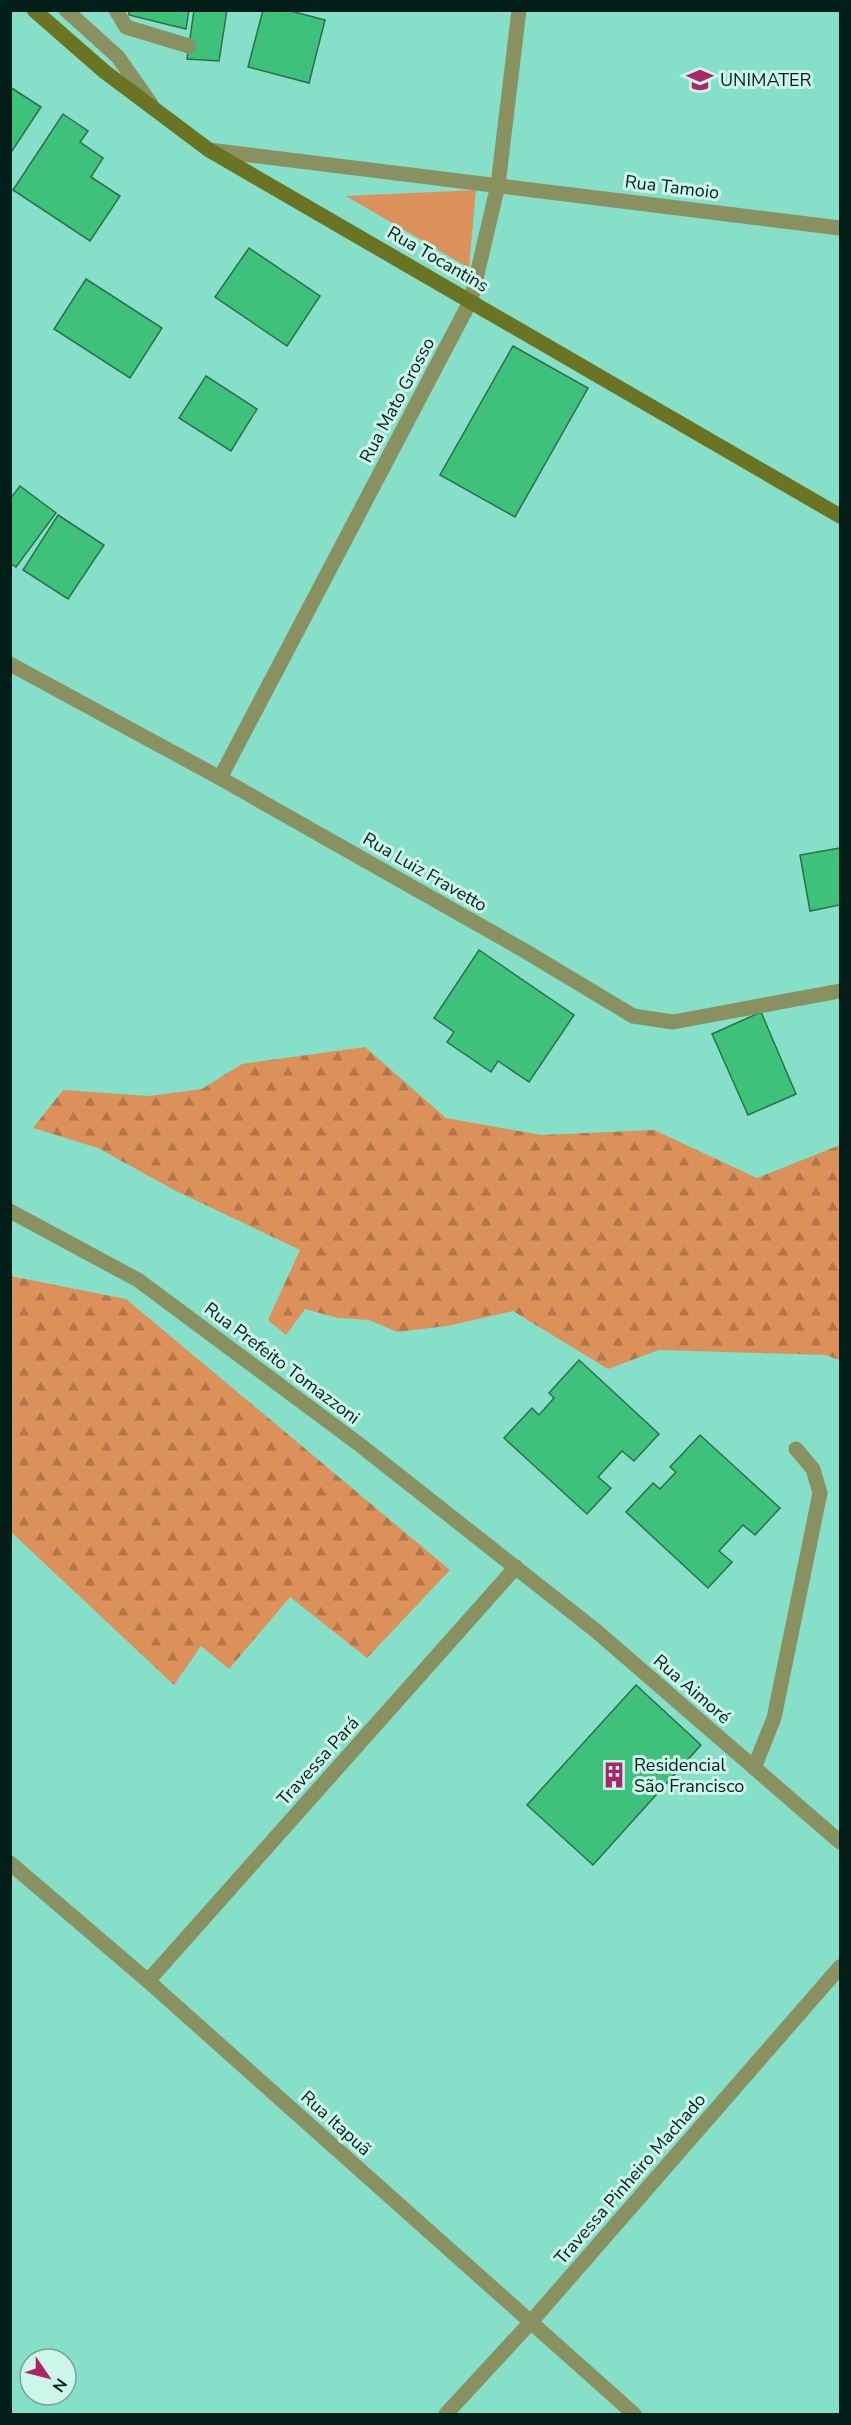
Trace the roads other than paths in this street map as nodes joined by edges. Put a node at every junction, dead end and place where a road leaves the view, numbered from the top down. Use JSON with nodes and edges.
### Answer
{"nodes":[{"id":1,"x":34,"y":10,"type":"edge"},
{"id":2,"x":66,"y":10,"type":"edge"},
{"id":3,"x":116,"y":10,"type":"edge"},
{"id":4,"x":519,"y":10,"type":"edge"},
{"id":5,"x":189,"y":46,"type":"dead end"},
{"id":6,"x":154,"y":109,"type":"junction"},
{"id":7,"x":209,"y":150,"type":"junction"},
{"id":8,"x":498,"y":185,"type":"junction"},
{"id":9,"x":840,"y":228,"type":"edge"},
{"id":10,"x":471,"y":300,"type":"junction"},
{"id":11,"x":840,"y":516,"type":"edge"},
{"id":12,"x":10,"y":664,"type":"edge"},
{"id":13,"x":220,"y":778,"type":"junction"},
{"id":14,"x":840,"y":991,"type":"edge"},
{"id":15,"x":10,"y":1211,"type":"edge"},
{"id":16,"x":796,"y":1449,"type":"dead end"},
{"id":17,"x":516,"y":1567,"type":"junction"},
{"id":18,"x":754,"y":1768,"type":"junction"},
{"id":19,"x":840,"y":1842,"type":"edge"},
{"id":20,"x":11,"y":1864,"type":"edge"},
{"id":21,"x":840,"y":1967,"type":"edge"},
{"id":22,"x":148,"y":1982,"type":"junction"},
{"id":23,"x":530,"y":2323,"type":"junction"},
{"id":24,"x":446,"y":2415,"type":"edge"},
{"id":25,"x":634,"y":2415,"type":"edge"}],
"edges":[{"from":1,"to":6,"type":"main road","name":"Rua Tocantins"},
{"from":2,"to":6,"type":"street"},
{"from":3,"to":5,"type":"street"},
{"from":4,"to":8,"type":"street","name":"Rua Mato Grosso"},
{"from":6,"to":7,"type":"main road","name":"Rua Tocantins"},
{"from":7,"to":8,"type":"street","name":"Rua Tamoio"},
{"from":7,"to":10,"type":"main road","name":"Rua Tocantins"},
{"from":8,"to":9,"type":"street","name":"Rua Tamoio"},
{"from":8,"to":10,"type":"street","name":"Rua Mato Grosso"},
{"from":10,"to":11,"type":"main road","name":"Rua Tocantins"},
{"from":10,"to":13,"type":"street","name":"Rua Mato Grosso"},
{"from":12,"to":13,"type":"street","name":"Rua Luiz Fravetto"},
{"from":13,"to":14,"type":"street","name":"Rua Luiz Fravetto"},
{"from":15,"to":17,"type":"street","name":"Rua Prefeito Tomazzoni"},
{"from":16,"to":18,"type":"street"},
{"from":17,"to":18,"type":"street","name":"Rua Aimoré"},
{"from":17,"to":22,"type":"street","name":"Travessa Pará"},
{"from":18,"to":19,"type":"street","name":"Rua Aimoré"},
{"from":20,"to":22,"type":"street","name":"Rua Itapuã"},
{"from":21,"to":23,"type":"street","name":"Travessa Pinheiro Machado"},
{"from":22,"to":23,"type":"street","name":"Rua Itapuã"},
{"from":23,"to":24,"type":"street","name":"Travessa Pinheiro Machado"},
{"from":23,"to":25,"type":"street","name":"Rua Itapuã"}]}
